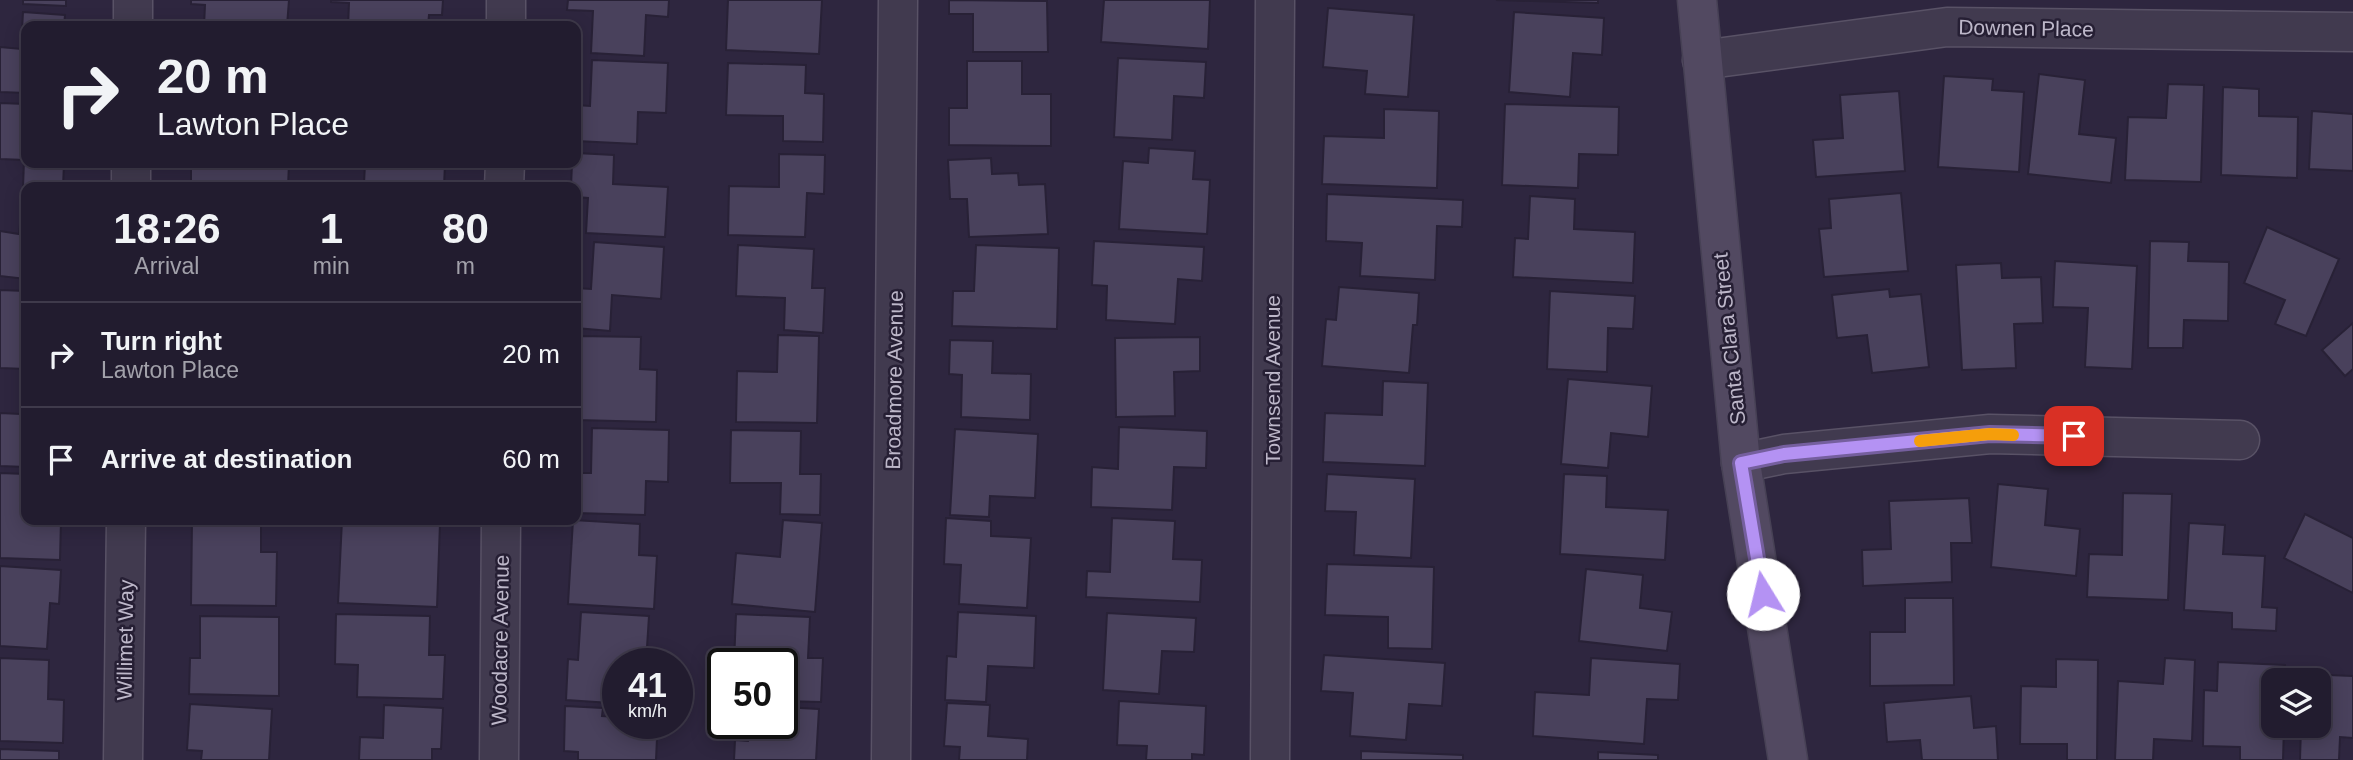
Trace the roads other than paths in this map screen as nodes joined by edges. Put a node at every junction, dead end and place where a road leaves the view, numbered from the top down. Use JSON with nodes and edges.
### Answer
{"nodes":[{"id":1,"x":133,"y":0,"type":"edge"},
{"id":2,"x":506,"y":0,"type":"edge"},
{"id":3,"x":898,"y":0,"type":"edge"},
{"id":4,"x":1275,"y":0,"type":"edge"},
{"id":5,"x":1697,"y":0,"type":"edge"},
{"id":6,"x":133,"y":21,"type":"edge"},
{"id":7,"x":506,"y":21,"type":"edge"},
{"id":8,"x":2353,"y":32,"type":"edge"},
{"id":9,"x":1702,"y":60,"type":"junction"},
{"id":10,"x":2241,"y":440,"type":"dead end"},
{"id":11,"x":1741,"y":463,"type":"junction"},
{"id":12,"x":126,"y":525,"type":"edge"},
{"id":13,"x":501,"y":525,"type":"edge"},
{"id":14,"x":123,"y":760,"type":"edge"},
{"id":15,"x":499,"y":760,"type":"edge"},
{"id":16,"x":891,"y":760,"type":"edge"},
{"id":17,"x":1269,"y":760,"type":"edge"},
{"id":18,"x":1788,"y":760,"type":"edge"}],
"edges":[{"from":1,"to":6,"type":"street"},
{"from":2,"to":7,"type":"street"},
{"from":3,"to":16,"type":"street","name":"Broadmore Avenue"},
{"from":4,"to":17,"type":"street","name":"Townsend Avenue"},
{"from":5,"to":9,"type":"main road","name":"Santa Clara Street"},
{"from":8,"to":9,"type":"street","name":"Downen Place"},
{"from":9,"to":11,"type":"main road","name":"Santa Clara Street"},
{"from":10,"to":11,"type":"street"},
{"from":11,"to":18,"type":"main road","name":"Santa Clara Street"},
{"from":12,"to":14,"type":"street","name":"Willimet Way"},
{"from":13,"to":15,"type":"street","name":"Woodacre Avenue"}]}
